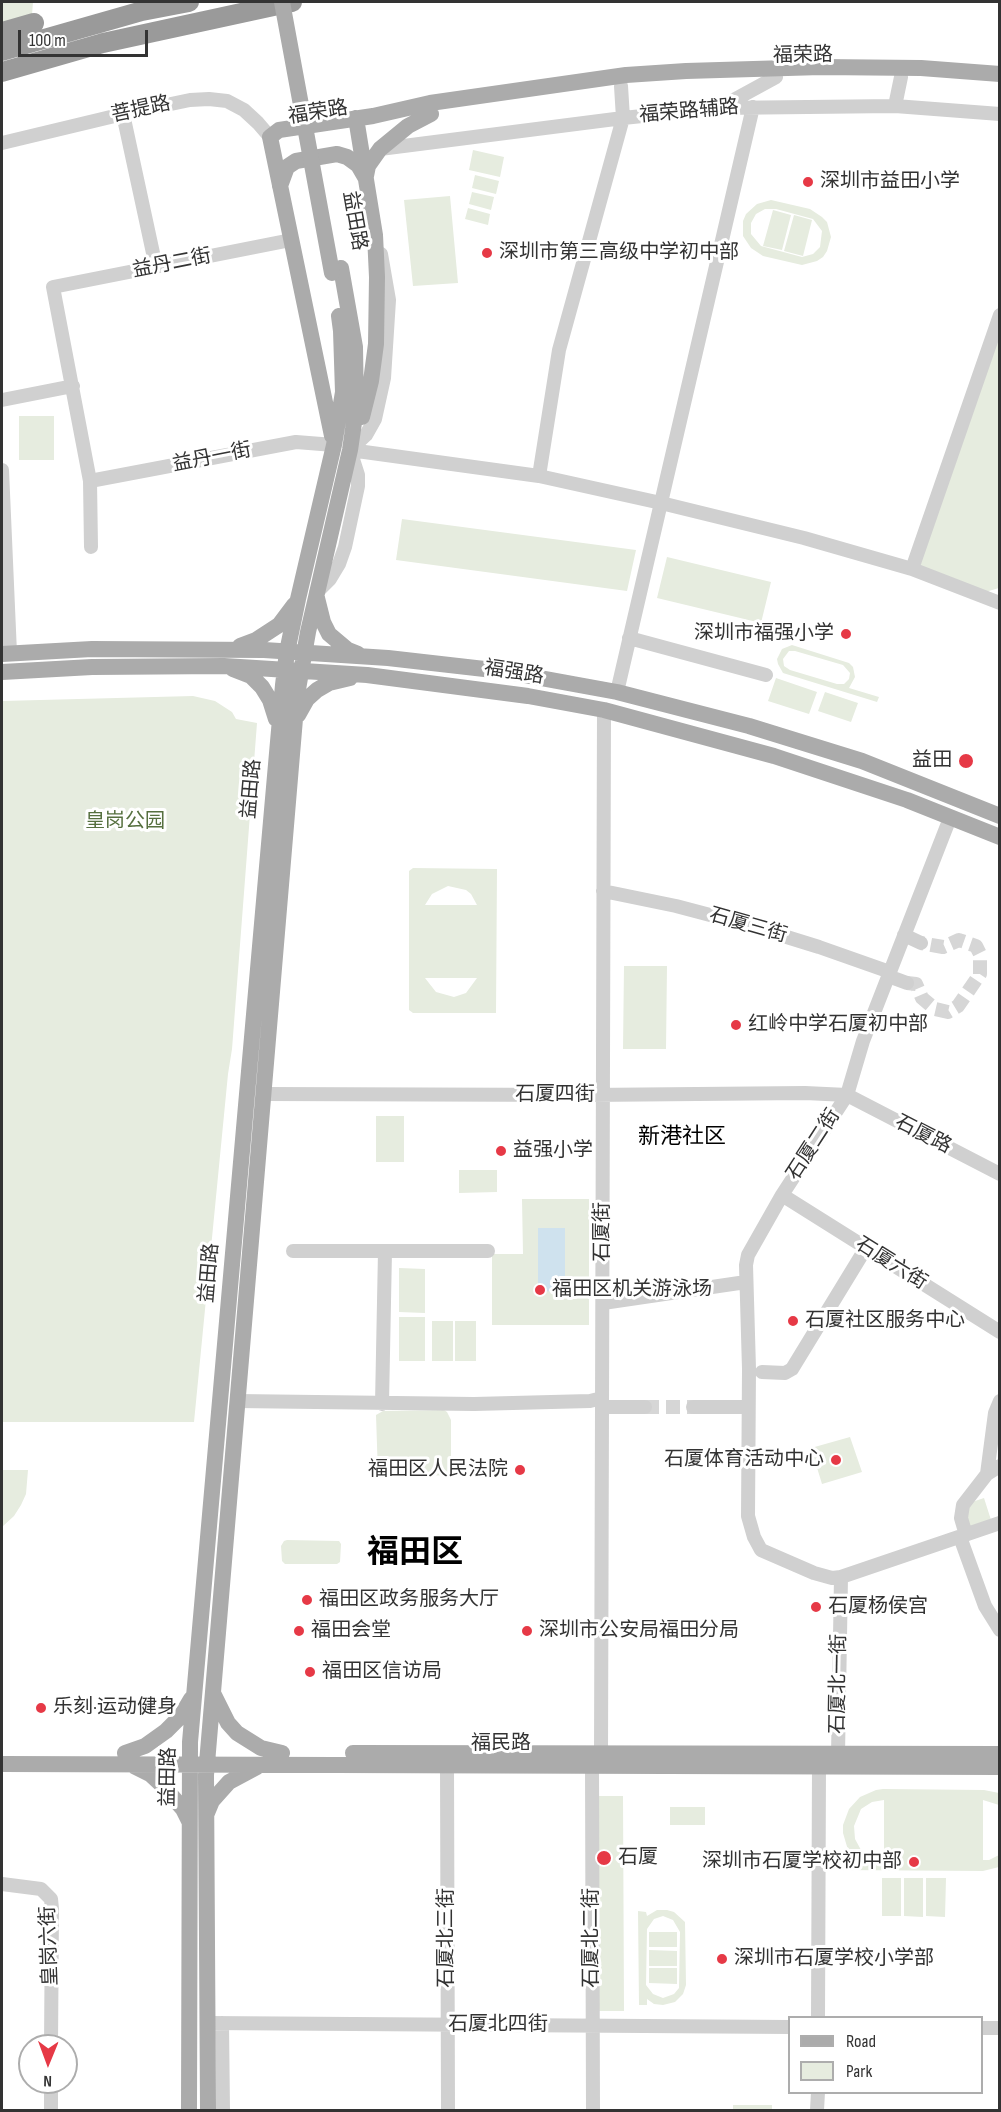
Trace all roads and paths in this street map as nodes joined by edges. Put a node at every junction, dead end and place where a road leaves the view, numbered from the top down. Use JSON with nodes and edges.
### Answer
{"nodes":[{"id":1,"x":189,"y":2,"type":"edge"},
{"id":2,"x":282,"y":2,"type":"edge"},
{"id":3,"x":292,"y":2,"type":"edge"},
{"id":4,"x":34,"y":23,"type":"dead end"},
{"id":5,"x":2,"y":32,"type":"edge"},
{"id":6,"x":2,"y":51,"type":"edge"},
{"id":7,"x":52,"y":56,"type":"junction"},
{"id":8,"x":2,"y":72,"type":"edge"},
{"id":9,"x":999,"y":74,"type":"edge"},
{"id":10,"x":2,"y":78,"type":"edge"},
{"id":11,"x":776,"y":78,"type":"junction"},
{"id":12,"x":901,"y":78,"type":"junction"},
{"id":13,"x":999,"y":84,"type":"edge"},
{"id":14,"x":621,"y":86,"type":"junction"},
{"id":15,"x":895,"y":106,"type":"junction"},
{"id":16,"x":753,"y":107,"type":"junction"},
{"id":17,"x":720,"y":108,"type":"junction"},
{"id":18,"x":123,"y":114,"type":"junction"},
{"id":19,"x":431,"y":114,"type":"junction"},
{"id":20,"x":999,"y":114,"type":"edge"},
{"id":21,"x":623,"y":118,"type":"junction"},
{"id":22,"x":357,"y":123,"type":"junction"},
{"id":23,"x":270,"y":137,"type":"junction"},
{"id":24,"x":2,"y":143,"type":"edge"},
{"id":25,"x":380,"y":149,"type":"junction"},
{"id":26,"x":366,"y":177,"type":"junction"},
{"id":27,"x":280,"y":186,"type":"junction"},
{"id":28,"x":291,"y":240,"type":"junction"},
{"id":29,"x":156,"y":267,"type":"junction"},
{"id":30,"x":336,"y":270,"type":"junction"},
{"id":31,"x":999,"y":315,"type":"edge"},
{"id":32,"x":73,"y":386,"type":"junction"},
{"id":33,"x":2,"y":400,"type":"edge"},
{"id":34,"x":334,"y":445,"type":"junction"},
{"id":35,"x":350,"y":450,"type":"junction"},
{"id":36,"x":2,"y":470,"type":"edge"},
{"id":37,"x":539,"y":476,"type":"junction"},
{"id":38,"x":90,"y":481,"type":"junction"},
{"id":39,"x":661,"y":503,"type":"junction"},
{"id":40,"x":91,"y":547,"type":"dead end"},
{"id":41,"x":912,"y":569,"type":"junction"},
{"id":42,"x":316,"y":593,"type":"junction"},
{"id":43,"x":298,"y":599,"type":"junction"},
{"id":44,"x":999,"y":603,"type":"edge"},
{"id":45,"x":629,"y":638,"type":"junction"},
{"id":46,"x":287,"y":652,"type":"junction"},
{"id":47,"x":6,"y":653,"type":"edge"},
{"id":48,"x":304,"y":653,"type":"junction"},
{"id":49,"x":370,"y":657,"type":"junction"},
{"id":50,"x":226,"y":658,"type":"junction"},
{"id":51,"x":293,"y":670,"type":"junction"},
{"id":52,"x":2,"y":672,"type":"edge"},
{"id":53,"x":367,"y":675,"type":"junction"},
{"id":54,"x":766,"y":675,"type":"dead end"},
{"id":55,"x":616,"y":692,"type":"junction"},
{"id":56,"x":604,"y":710,"type":"junction"},
{"id":57,"x":295,"y":725,"type":"junction"},
{"id":58,"x":279,"y":732,"type":"junction"},
{"id":59,"x":999,"y":816,"type":"edge"},
{"id":60,"x":950,"y":818,"type":"junction"},
{"id":61,"x":999,"y":837,"type":"edge"},
{"id":62,"x":603,"y":891,"type":"junction"},
{"id":63,"x":904,"y":935,"type":"junction"},
{"id":64,"x":921,"y":943,"type":"tunnel mouth"},
{"id":65,"x":889,"y":974,"type":"junction"},
{"id":66,"x":907,"y":983,"type":"tunnel mouth"},
{"id":67,"x":264,"y":1094,"type":"junction"},
{"id":68,"x":603,"y":1095,"type":"junction"},
{"id":69,"x":847,"y":1095,"type":"junction"},
{"id":70,"x":999,"y":1174,"type":"edge"},
{"id":71,"x":782,"y":1195,"type":"junction"},
{"id":72,"x":293,"y":1251,"type":"dead end"},
{"id":73,"x":385,"y":1251,"type":"junction"},
{"id":74,"x":488,"y":1251,"type":"dead end"},
{"id":75,"x":861,"y":1256,"type":"dead end"},
{"id":76,"x":746,"y":1282,"type":"junction"},
{"id":77,"x":603,"y":1303,"type":"junction"},
{"id":78,"x":999,"y":1332,"type":"edge"},
{"id":79,"x":762,"y":1372,"type":"dead end"},
{"id":80,"x":237,"y":1401,"type":"junction"},
{"id":81,"x":999,"y":1401,"type":"edge"},
{"id":82,"x":602,"y":1402,"type":"junction"},
{"id":83,"x":382,"y":1404,"type":"junction"},
{"id":84,"x":645,"y":1407,"type":"tunnel mouth"},
{"id":85,"x":693,"y":1407,"type":"tunnel mouth"},
{"id":86,"x":748,"y":1407,"type":"junction"},
{"id":87,"x":999,"y":1466,"type":"edge"},
{"id":88,"x":987,"y":1474,"type":"junction"},
{"id":89,"x":999,"y":1523,"type":"edge"},
{"id":90,"x":963,"y":1536,"type":"junction"},
{"id":91,"x":841,"y":1577,"type":"junction"},
{"id":92,"x":999,"y":1630,"type":"edge"},
{"id":93,"x":195,"y":1687,"type":"junction"},
{"id":94,"x":213,"y":1692,"type":"junction"},
{"id":95,"x":2,"y":1753,"type":"edge"},
{"id":96,"x":999,"y":1754,"type":"edge"},
{"id":97,"x":838,"y":1755,"type":"junction"},
{"id":98,"x":125,"y":1759,"type":"junction"},
{"id":99,"x":189,"y":1759,"type":"junction"},
{"id":100,"x":207,"y":1759,"type":"junction"},
{"id":101,"x":277,"y":1759,"type":"junction"},
{"id":102,"x":597,"y":1760,"type":"junction"},
{"id":103,"x":2,"y":1764,"type":"edge"},
{"id":104,"x":447,"y":1765,"type":"junction"},
{"id":105,"x":819,"y":1766,"type":"junction"},
{"id":106,"x":999,"y":1767,"type":"edge"},
{"id":107,"x":197,"y":1821,"type":"junction"},
{"id":108,"x":2,"y":1884,"type":"edge"},
{"id":109,"x":818,"y":2016,"type":"edge"},
{"id":110,"x":215,"y":2023,"type":"junction"},
{"id":111,"x":448,"y":2024,"type":"junction"},
{"id":112,"x":592,"y":2025,"type":"junction"},
{"id":113,"x":788,"y":2027,"type":"edge"},
{"id":114,"x":983,"y":2028,"type":"edge"},
{"id":115,"x":999,"y":2028,"type":"edge"},
{"id":116,"x":51,"y":2034,"type":"edge"},
{"id":117,"x":51,"y":2094,"type":"edge"},
{"id":118,"x":818,"y":2094,"type":"edge"},
{"id":119,"x":51,"y":2110,"type":"edge"},
{"id":120,"x":189,"y":2110,"type":"edge"},
{"id":121,"x":208,"y":2110,"type":"edge"},
{"id":122,"x":223,"y":2110,"type":"edge"},
{"id":123,"x":448,"y":2110,"type":"edge"},
{"id":124,"x":593,"y":2110,"type":"edge"},
{"id":125,"x":818,"y":2110,"type":"edge"}],
"edges":[{"from":1,"to":6,"type":"highway"},
{"from":2,"to":30,"type":"main road","name":"益田路","bridge":true},
{"from":3,"to":7,"type":"highway"},
{"from":3,"to":30,"type":"main road","name":"益田路"},
{"from":4,"to":5,"type":"highway"},
{"from":7,"to":8,"type":"highway"},
{"from":7,"to":10,"type":"highway"},
{"from":9,"to":22,"type":"main road","name":"福荣路"},
{"from":11,"to":12,"type":"main road","name":"福荣路"},
{"from":11,"to":14,"type":"main road","name":"福荣路"},
{"from":11,"to":17,"type":"street"},
{"from":12,"to":13,"type":"main road","name":"福荣路"},
{"from":12,"to":15,"type":"street"},
{"from":14,"to":19,"type":"main road","name":"福荣路"},
{"from":14,"to":21,"type":"street"},
{"from":15,"to":16,"type":"street","name":"福荣路辅路"},
{"from":15,"to":20,"type":"street","name":"福荣路辅路"},
{"from":16,"to":17,"type":"street","name":"福荣路辅路"},
{"from":16,"to":39,"type":"street"},
{"from":17,"to":21,"type":"street","name":"福荣路辅路"},
{"from":18,"to":23,"type":"street","name":"菩提路"},
{"from":18,"to":24,"type":"street","name":"菩提路"},
{"from":18,"to":29,"type":"street"},
{"from":19,"to":22,"type":"main road","name":"福荣路"},
{"from":19,"to":25,"type":"main road"},
{"from":21,"to":25,"type":"street","name":"福荣路辅路"},
{"from":21,"to":37,"type":"street"},
{"from":22,"to":23,"type":"main road","name":"福荣路"},
{"from":22,"to":26,"type":"main road","name":"益田路"},
{"from":23,"to":27,"type":"main road","name":"益田路"},
{"from":25,"to":26,"type":"main road"},
{"from":26,"to":27,"type":"main road"},
{"from":26,"to":35,"type":"main road","name":"益田路"},
{"from":27,"to":28,"type":"main road","name":"益田路"},
{"from":28,"to":29,"type":"street","name":"益丹二街"},
{"from":28,"to":34,"type":"main road","name":"益田路"},
{"from":29,"to":32,"type":"street","name":"益丹二街"},
{"from":30,"to":34,"type":"main road","name":"益田路"},
{"from":30,"to":35,"type":"main road","name":"益田路"},
{"from":31,"to":41,"type":"street"},
{"from":32,"to":33,"type":"street"},
{"from":32,"to":38,"type":"street"},
{"from":34,"to":38,"type":"street","name":"益丹一街"},
{"from":34,"to":43,"type":"main road","name":"益田路"},
{"from":35,"to":37,"type":"street"},
{"from":35,"to":42,"type":"main road","name":"益田路"},
{"from":36,"to":47,"type":"street"},
{"from":37,"to":39,"type":"street"},
{"from":38,"to":40,"type":"street"},
{"from":39,"to":41,"type":"street"},
{"from":39,"to":45,"type":"street"},
{"from":41,"to":44,"type":"street"},
{"from":42,"to":48,"type":"main road","name":"益田路"},
{"from":42,"to":49,"type":"main road"},
{"from":43,"to":46,"type":"main road","name":"益田路"},
{"from":43,"to":50,"type":"main road"},
{"from":45,"to":54,"type":"street"},
{"from":45,"to":55,"type":"street"},
{"from":46,"to":48,"type":"main road","name":"福强路"},
{"from":46,"to":50,"type":"main road","name":"福强路"},
{"from":46,"to":51,"type":"main road","name":"益田路"},
{"from":47,"to":50,"type":"main road","name":"福强路"},
{"from":48,"to":49,"type":"main road","name":"福强路"},
{"from":48,"to":51,"type":"main road","name":"益田路"},
{"from":49,"to":55,"type":"main road","name":"福强路"},
{"from":50,"to":51,"type":"main road","name":"福强路"},
{"from":50,"to":52,"type":"main road","name":"福强路"},
{"from":50,"to":58,"type":"main road"},
{"from":51,"to":53,"type":"main road","name":"福强路"},
{"from":51,"to":57,"type":"main road","name":"益田路"},
{"from":51,"to":58,"type":"main road","name":"益田路"},
{"from":53,"to":56,"type":"main road","name":"福强路"},
{"from":53,"to":57,"type":"main road"},
{"from":55,"to":59,"type":"main road","name":"福强路"},
{"from":56,"to":60,"type":"main road","name":"福强路"},
{"from":56,"to":62,"type":"street","name":"石厦街"},
{"from":57,"to":67,"type":"main road","name":"益田路"},
{"from":58,"to":93,"type":"main road","name":"益田路"},
{"from":60,"to":61,"type":"main road","name":"福强路"},
{"from":60,"to":63,"type":"street","name":"石厦二街"},
{"from":62,"to":65,"type":"street","name":"石厦三街"},
{"from":62,"to":68,"type":"street","name":"石厦街"},
{"from":63,"to":64,"type":"street"},
{"from":63,"to":65,"type":"street","name":"石厦二街"},
{"from":65,"to":66,"type":"street","name":"石厦三街"},
{"from":65,"to":69,"type":"street","name":"石厦二街"},
{"from":67,"to":68,"type":"street","name":"石厦四街"},
{"from":67,"to":80,"type":"main road","name":"益田路"},
{"from":68,"to":69,"type":"street","name":"石厦四街"},
{"from":68,"to":77,"type":"street","name":"石厦街"},
{"from":69,"to":70,"type":"street","name":"石厦路"},
{"from":69,"to":71,"type":"street","name":"石厦二街"},
{"from":71,"to":76,"type":"street","name":"石厦二街"},
{"from":71,"to":78,"type":"street","name":"石厦六街"},
{"from":72,"to":73,"type":"street"},
{"from":73,"to":74,"type":"street"},
{"from":73,"to":83,"type":"street"},
{"from":75,"to":79,"type":"street"},
{"from":76,"to":77,"type":"street"},
{"from":76,"to":86,"type":"street","name":"石厦二街"},
{"from":77,"to":82,"type":"street","name":"石厦街"},
{"from":80,"to":83,"type":"street"},
{"from":80,"to":94,"type":"main road","name":"益田路"},
{"from":81,"to":88,"type":"street"},
{"from":82,"to":83,"type":"street"},
{"from":82,"to":84,"type":"street"},
{"from":82,"to":102,"type":"street","name":"石厦街"},
{"from":85,"to":86,"type":"street"},
{"from":86,"to":91,"type":"street","name":"石厦二街"},
{"from":87,"to":88,"type":"street"},
{"from":88,"to":90,"type":"street"},
{"from":89,"to":90,"type":"street"},
{"from":90,"to":91,"type":"street"},
{"from":90,"to":92,"type":"street"},
{"from":91,"to":97,"type":"street","name":"石厦北一街"},
{"from":93,"to":98,"type":"main road"},
{"from":93,"to":99,"type":"main road","name":"益田路"},
{"from":94,"to":100,"type":"main road","name":"益田路"},
{"from":94,"to":101,"type":"main road"},
{"from":95,"to":98,"type":"main road","name":"福民路"},
{"from":96,"to":97,"type":"main road","name":"福民路"},
{"from":97,"to":102,"type":"main road","name":"福民路"},
{"from":98,"to":99,"type":"main road","name":"福民路"},
{"from":98,"to":103,"type":"main road","name":"福民路"},
{"from":98,"to":107,"type":"main road"},
{"from":99,"to":100,"type":"main road","name":"福民路"},
{"from":99,"to":107,"type":"main road","name":"益田路"},
{"from":100,"to":101,"type":"main road","name":"福民路"},
{"from":100,"to":107,"type":"main road","name":"益田路"},
{"from":101,"to":102,"type":"main road","name":"福民路"},
{"from":101,"to":104,"type":"main road","name":"福民路"},
{"from":101,"to":107,"type":"main road"},
{"from":102,"to":104,"type":"main road","name":"福民路"},
{"from":102,"to":105,"type":"main road","name":"福民路"},
{"from":102,"to":112,"type":"street","name":"石厦北二街"},
{"from":104,"to":111,"type":"street","name":"石厦北三街"},
{"from":105,"to":106,"type":"main road","name":"福民路"},
{"from":105,"to":109,"type":"street"},
{"from":107,"to":110,"type":"main road","name":"益田路"},
{"from":107,"to":120,"type":"main road","name":"益田路"},
{"from":108,"to":116,"type":"street","name":"皇岗六街"},
{"from":110,"to":111,"type":"street","name":"石厦北四街"},
{"from":110,"to":121,"type":"main road","name":"益田路"},
{"from":110,"to":122,"type":"street"},
{"from":111,"to":112,"type":"street","name":"石厦北四街"},
{"from":111,"to":123,"type":"street","name":"石厦北三街"},
{"from":112,"to":113,"type":"street","name":"石厦北四街"},
{"from":112,"to":124,"type":"street","name":"石厦北二街"},
{"from":114,"to":115,"type":"street"},
{"from":117,"to":119,"type":"street"},
{"from":118,"to":125,"type":"street"}]}
